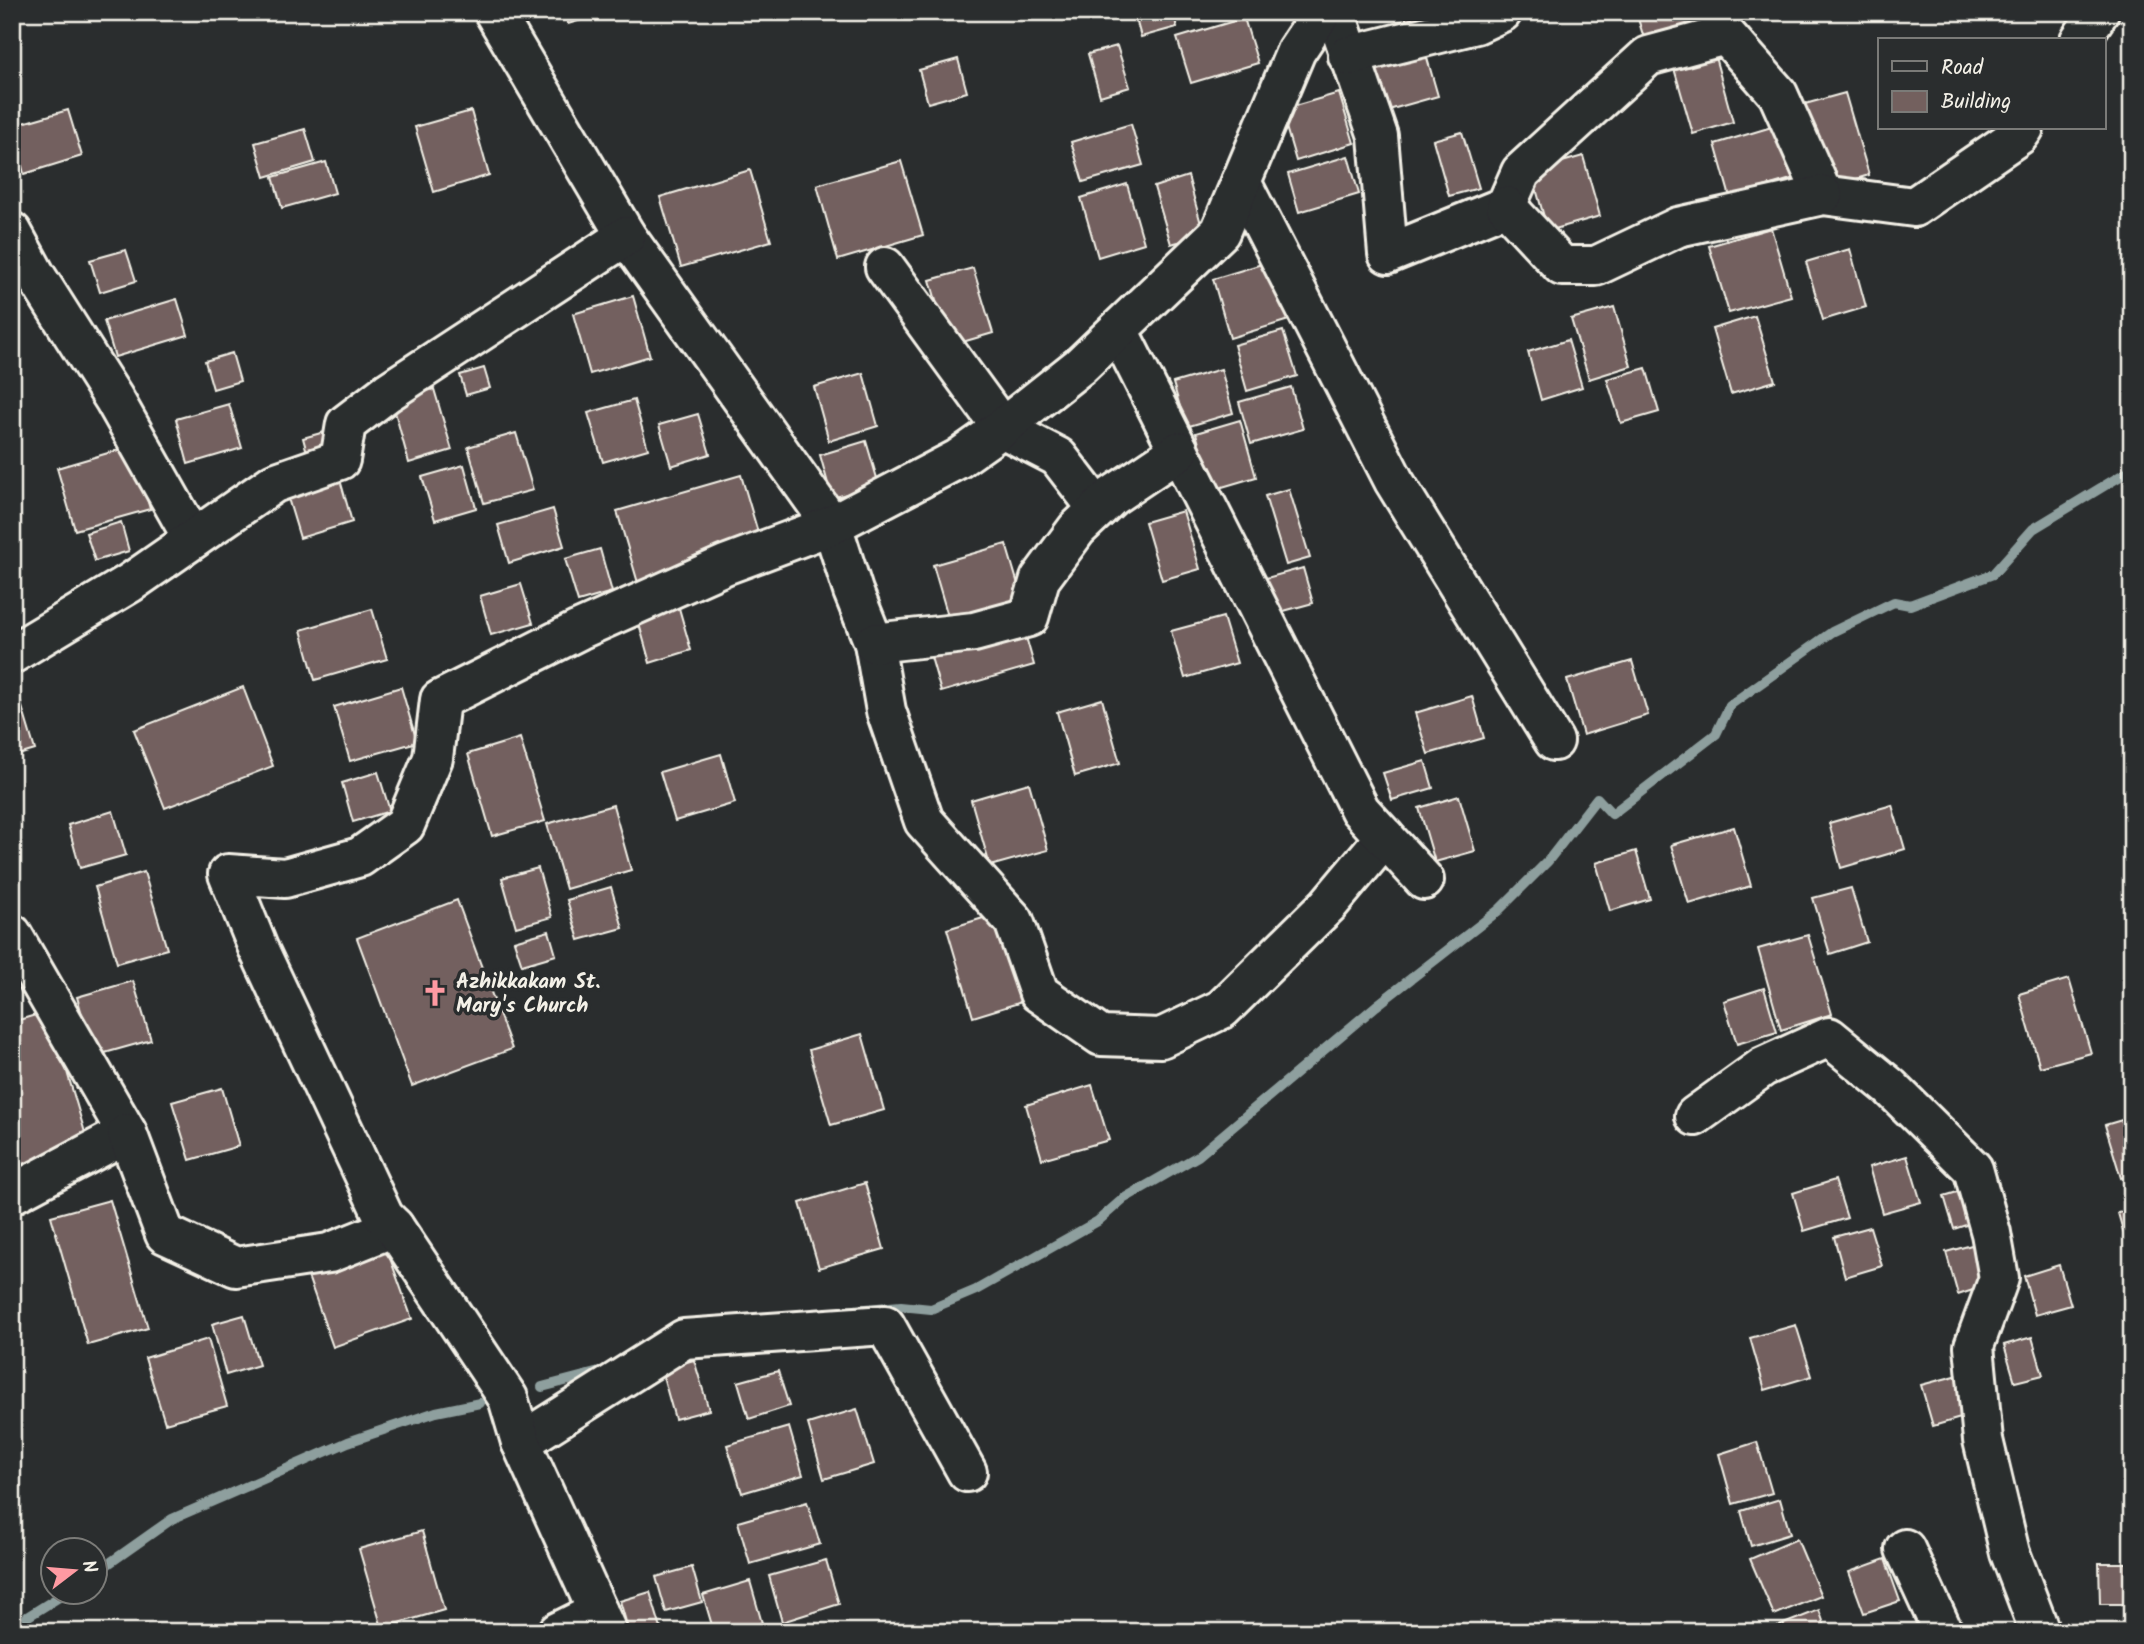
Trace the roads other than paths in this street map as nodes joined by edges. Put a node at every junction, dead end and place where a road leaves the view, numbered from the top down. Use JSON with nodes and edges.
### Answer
{"nodes":[{"id":1,"x":494,"y":12,"type":"edge"},
{"id":2,"x":1322,"y":12,"type":"edge"},
{"id":3,"x":1335,"y":12,"type":"edge"},
{"id":4,"x":1502,"y":12,"type":"edge"},
{"id":5,"x":2099,"y":12,"type":"edge"},
{"id":6,"x":1721,"y":24,"type":"edge"},
{"id":7,"x":2081,"y":38,"type":"edge"},
{"id":8,"x":1349,"y":56,"type":"junction"},
{"id":9,"x":2023,"y":130,"type":"edge"},
{"id":10,"x":1241,"y":182,"type":"junction"},
{"id":11,"x":1823,"y":195,"type":"junction"},
{"id":12,"x":1506,"y":206,"type":"junction"},
{"id":13,"x":12,"y":232,"type":"edge"},
{"id":14,"x":626,"y":236,"type":"junction"},
{"id":15,"x":885,"y":267,"type":"dead end"},
{"id":16,"x":1118,"y":330,"type":"junction"},
{"id":17,"x":1002,"y":428,"type":"junction"},
{"id":18,"x":1179,"y":452,"type":"junction"},
{"id":19,"x":1098,"y":509,"type":"junction"},
{"id":20,"x":831,"y":525,"type":"junction"},
{"id":21,"x":193,"y":539,"type":"junction"},
{"id":22,"x":874,"y":643,"type":"junction"},
{"id":23,"x":12,"y":654,"type":"edge"},
{"id":24,"x":1554,"y":741,"type":"dead end"},
{"id":25,"x":1385,"y":837,"type":"junction"},
{"id":26,"x":1424,"y":880,"type":"dead end"},
{"id":27,"x":12,"y":933,"type":"edge"},
{"id":28,"x":1695,"y":1116,"type":"dead end"},
{"id":29,"x":127,"y":1133,"type":"junction"},
{"id":30,"x":12,"y":1194,"type":"edge"},
{"id":31,"x":394,"y":1227,"type":"junction"},
{"id":32,"x":521,"y":1441,"type":"junction"},
{"id":33,"x":967,"y":1472,"type":"dead end"},
{"id":34,"x":1905,"y":1549,"type":"dead end"},
{"id":35,"x":603,"y":1622,"type":"edge"},
{"id":36,"x":558,"y":1632,"type":"edge"},
{"id":37,"x":1943,"y":1632,"type":"edge"},
{"id":38,"x":2040,"y":1632,"type":"edge"}],
"edges":[{"from":1,"to":14,"type":"street"},
{"from":2,"to":10,"type":"street"},
{"from":3,"to":8,"type":"street"},
{"from":4,"to":8,"type":"street"},
{"from":5,"to":7,"type":"street"},
{"from":6,"to":11,"type":"street"},
{"from":6,"to":12,"type":"street"},
{"from":8,"to":12,"type":"street"},
{"from":9,"to":11,"type":"street"},
{"from":10,"to":16,"type":"street"},
{"from":10,"to":24,"type":"street"},
{"from":11,"to":12,"type":"street"},
{"from":13,"to":21,"type":"street"},
{"from":14,"to":20,"type":"street"},
{"from":14,"to":21,"type":"street"},
{"from":15,"to":17,"type":"street"},
{"from":16,"to":17,"type":"street"},
{"from":16,"to":18,"type":"street"},
{"from":17,"to":19,"type":"street"},
{"from":17,"to":20,"type":"street"},
{"from":18,"to":19,"type":"street"},
{"from":18,"to":25,"type":"street"},
{"from":19,"to":22,"type":"street"},
{"from":20,"to":22,"type":"street"},
{"from":20,"to":31,"type":"street"},
{"from":21,"to":23,"type":"street"},
{"from":22,"to":25,"type":"street"},
{"from":25,"to":26,"type":"street"},
{"from":27,"to":29,"type":"street"},
{"from":28,"to":38,"type":"street"},
{"from":29,"to":30,"type":"street"},
{"from":29,"to":31,"type":"street"},
{"from":31,"to":32,"type":"street"},
{"from":32,"to":33,"type":"street"},
{"from":32,"to":35,"type":"street"},
{"from":34,"to":37,"type":"street"},
{"from":35,"to":36,"type":"street"}]}
